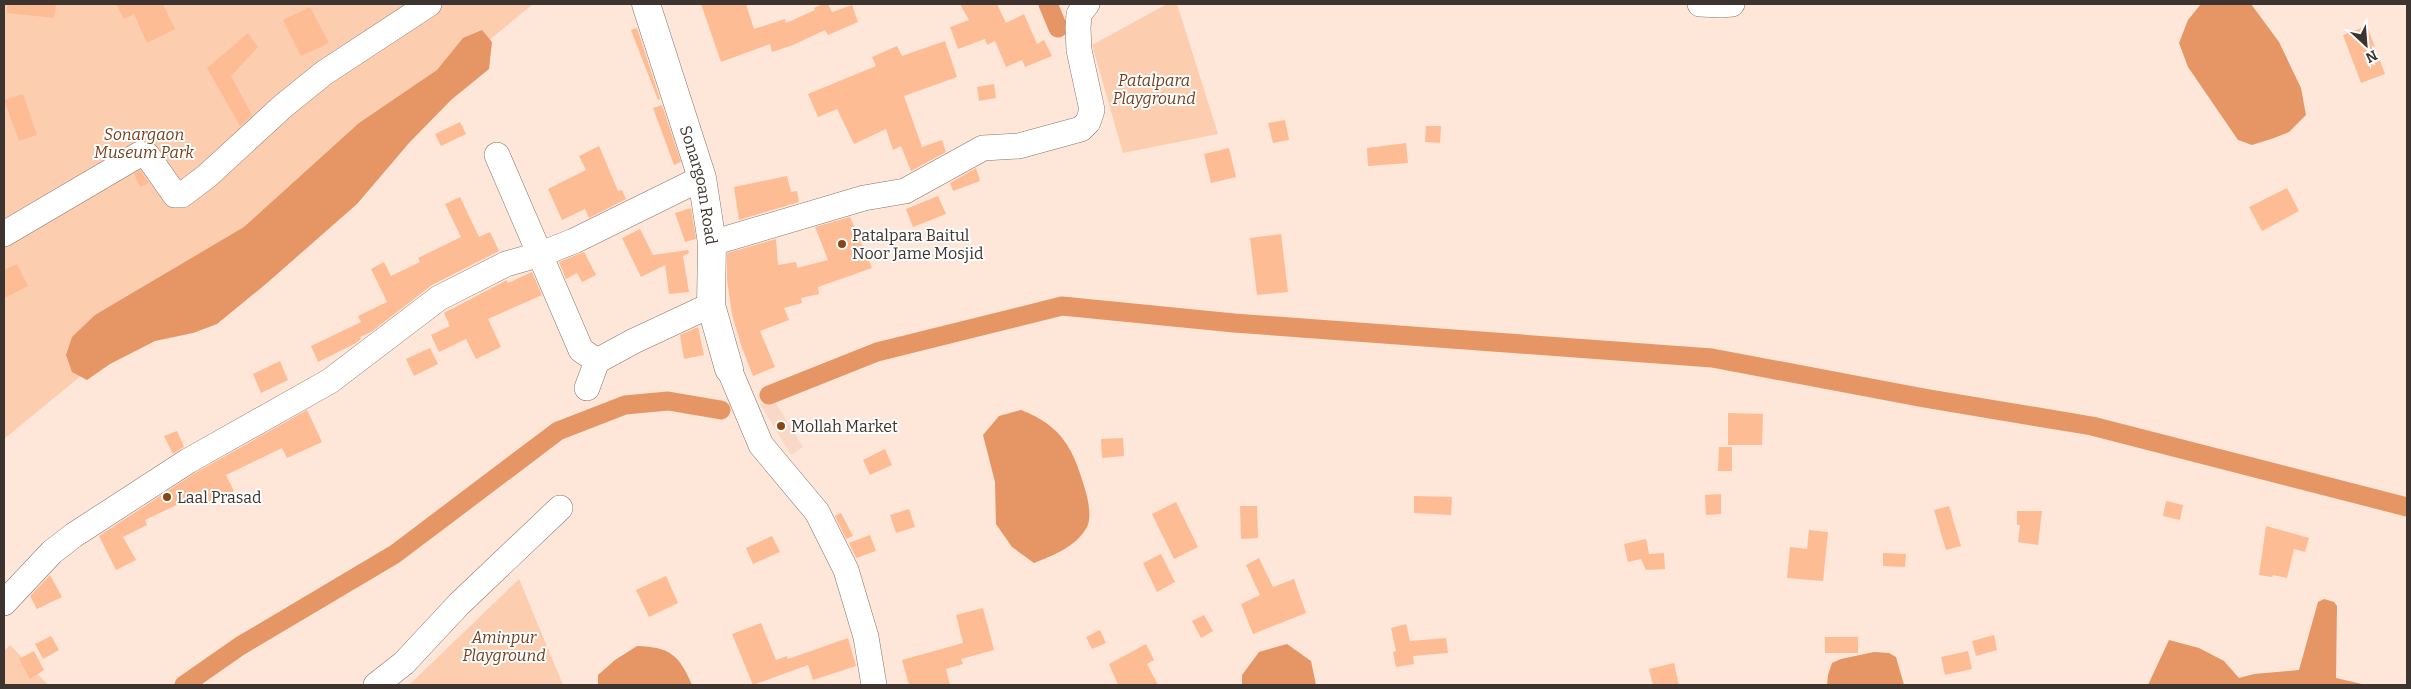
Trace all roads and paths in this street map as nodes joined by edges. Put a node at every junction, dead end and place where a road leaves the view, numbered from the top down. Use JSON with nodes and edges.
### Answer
{"nodes":[{"id":1,"x":429,"y":4,"type":"edge"},
{"id":2,"x":646,"y":4,"type":"edge"},
{"id":3,"x":1087,"y":4,"type":"edge"},
{"id":4,"x":1700,"y":4,"type":"edge"},
{"id":5,"x":1732,"y":4,"type":"edge"},
{"id":6,"x":497,"y":155,"type":"dead end"},
{"id":7,"x":702,"y":178,"type":"junction"},
{"id":8,"x":4,"y":234,"type":"edge"},
{"id":9,"x":712,"y":243,"type":"junction"},
{"id":10,"x":542,"y":254,"type":"junction"},
{"id":11,"x":710,"y":305,"type":"junction"},
{"id":12,"x":597,"y":361,"type":"junction"},
{"id":13,"x":729,"y":368,"type":"joint"},
{"id":14,"x":587,"y":388,"type":"dead end"},
{"id":15,"x":560,"y":508,"type":"dead end"},
{"id":16,"x":4,"y":603,"type":"edge"},
{"id":17,"x":376,"y":685,"type":"edge"},
{"id":18,"x":874,"y":685,"type":"edge"}],
"edges":[{"from":1,"to":8,"type":"street"},
{"from":2,"to":7,"type":"main road","name":"Sonargoan Road"},
{"from":3,"to":9,"type":"street"},
{"from":4,"to":5,"type":"street"},
{"from":6,"to":10,"type":"street"},
{"from":7,"to":9,"type":"main road","name":"Sonargoan Road"},
{"from":7,"to":10,"type":"street"},
{"from":9,"to":11,"type":"main road","name":"Sonargoan Road"},
{"from":10,"to":12,"type":"street"},
{"from":10,"to":16,"type":"street"},
{"from":11,"to":12,"type":"street"},
{"from":11,"to":13,"type":"main road","name":"Sonargoan Road"},
{"from":12,"to":14,"type":"street"},
{"from":13,"to":18,"type":"street"},
{"from":15,"to":17,"type":"street"}]}
